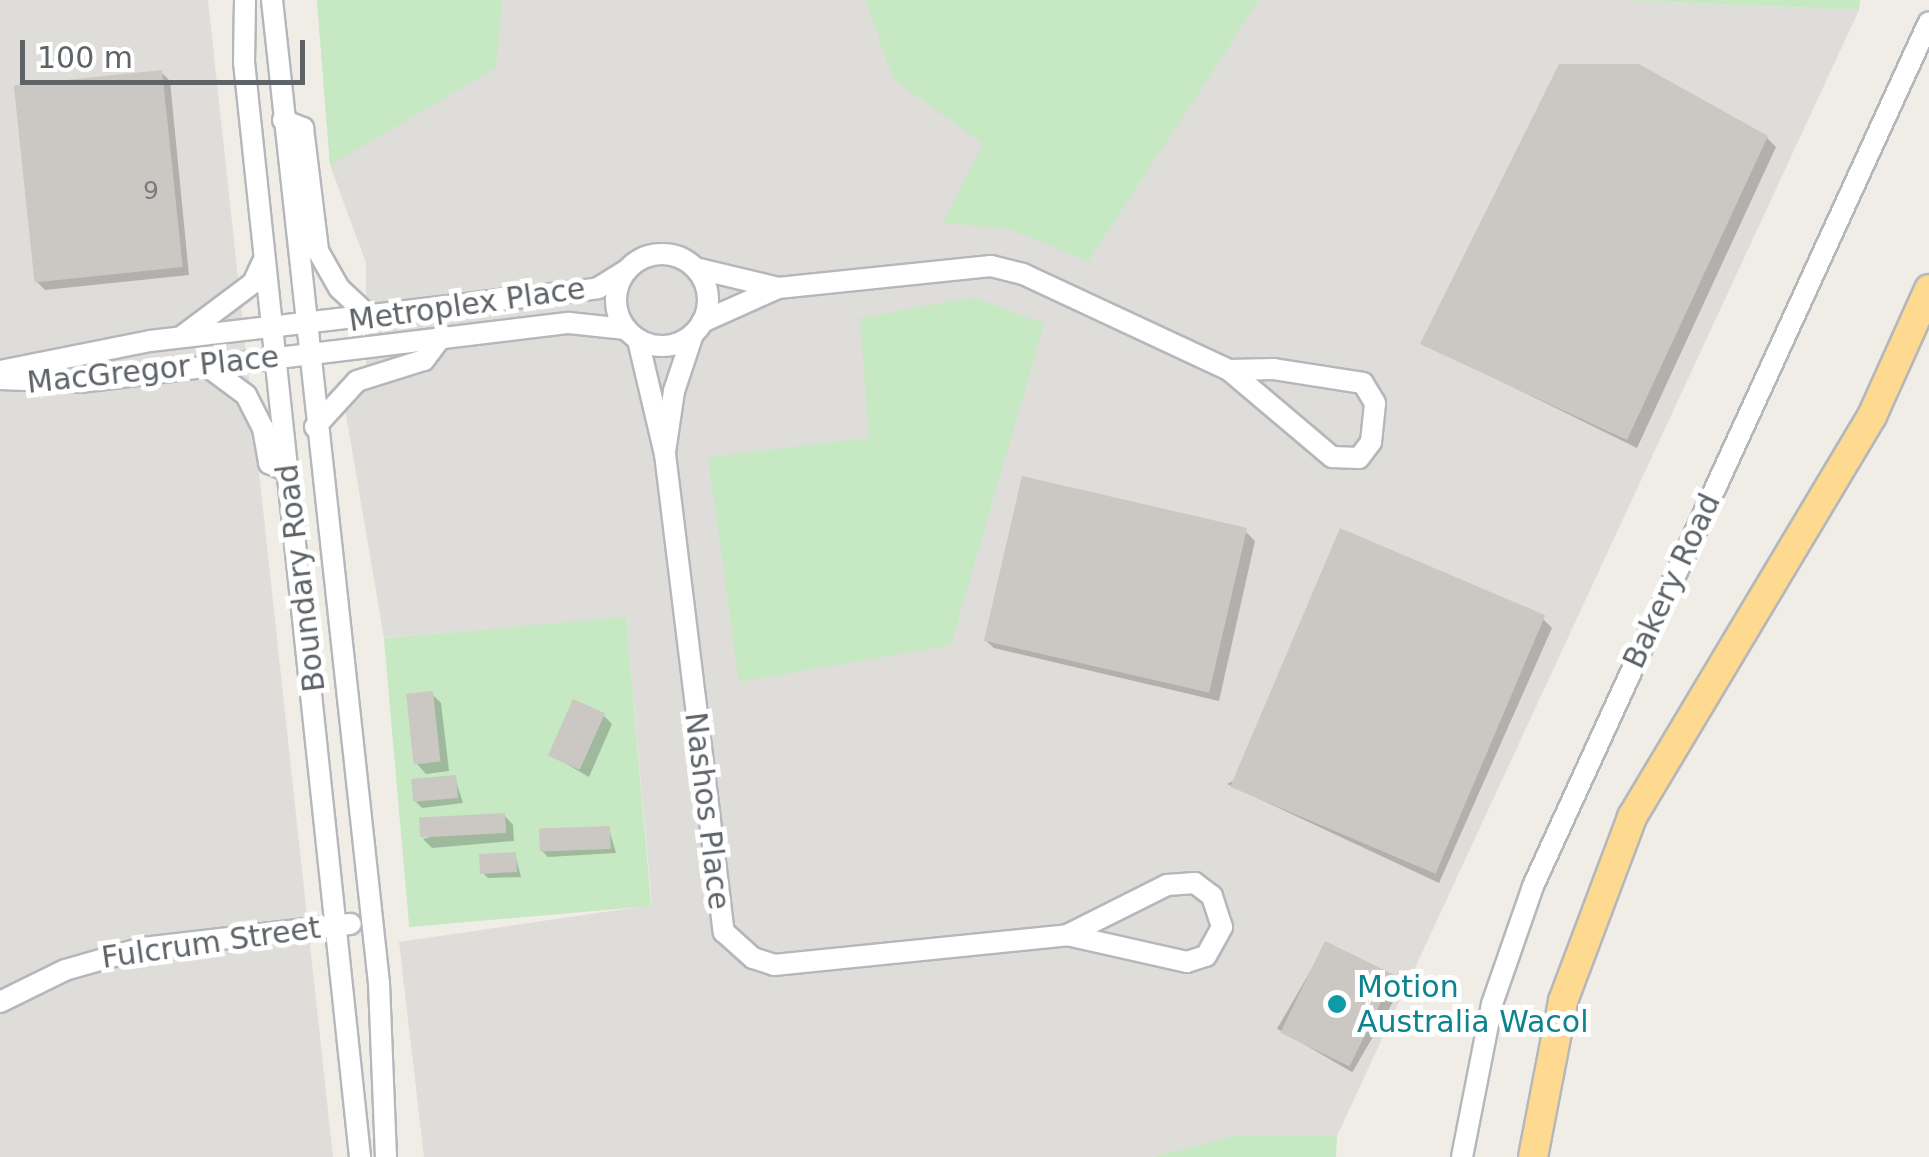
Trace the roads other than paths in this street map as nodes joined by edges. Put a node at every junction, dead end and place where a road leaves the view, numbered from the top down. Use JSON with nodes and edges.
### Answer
{"nodes":[{"id":1,"x":245,"y":0,"type":"edge"},
{"id":2,"x":272,"y":0,"type":"edge"},
{"id":3,"x":1929,"y":22,"type":"edge"},
{"id":4,"x":283,"y":120,"type":"junction"},
{"id":5,"x":265,"y":256,"type":"junction"},
{"id":6,"x":695,"y":268,"type":"junction"},
{"id":7,"x":627,"y":270,"type":"junction"},
{"id":8,"x":778,"y":288,"type":"junction"},
{"id":9,"x":1929,"y":289,"type":"edge"},
{"id":10,"x":371,"y":318,"type":"junction"},
{"id":11,"x":303,"y":326,"type":"junction"},
{"id":12,"x":273,"y":328,"type":"junction"},
{"id":13,"x":698,"y":328,"type":"junction"},
{"id":14,"x":632,"y":334,"type":"junction"},
{"id":15,"x":181,"y":338,"type":"junction"},
{"id":16,"x":440,"y":340,"type":"junction"},
{"id":17,"x":306,"y":355,"type":"junction"},
{"id":18,"x":276,"y":360,"type":"junction"},
{"id":19,"x":211,"y":368,"type":"junction"},
{"id":20,"x":1229,"y":370,"type":"junction"},
{"id":21,"x":0,"y":371,"type":"edge"},
{"id":22,"x":0,"y":379,"type":"edge"},
{"id":23,"x":315,"y":427,"type":"junction"},
{"id":24,"x":665,"y":454,"type":"junction"},
{"id":25,"x":289,"y":472,"type":"junction"},
{"id":26,"x":372,"y":922,"type":"junction"},
{"id":27,"x":339,"y":924,"type":"junction"},
{"id":28,"x":1067,"y":935,"type":"junction"},
{"id":29,"x":0,"y":1002,"type":"edge"},
{"id":30,"x":360,"y":1157,"type":"edge"},
{"id":31,"x":386,"y":1157,"type":"edge"},
{"id":32,"x":1462,"y":1157,"type":"edge"},
{"id":33,"x":1533,"y":1157,"type":"edge"}],
"edges":[{"from":1,"to":5,"type":"street","name":"Boundary Road"},
{"from":2,"to":4,"type":"street","name":"Boundary Road"},
{"from":3,"to":32,"type":"street","name":"Bakery Road"},
{"from":4,"to":10,"type":"street"},
{"from":4,"to":11,"type":"street","name":"Boundary Road"},
{"from":5,"to":12,"type":"street","name":"Boundary Road"},
{"from":5,"to":15,"type":"street"},
{"from":6,"to":7,"type":"street"},
{"from":6,"to":8,"type":"street"},
{"from":6,"to":13,"type":"street"},
{"from":7,"to":10,"type":"street","name":"Metroplex Place"},
{"from":7,"to":14,"type":"street"},
{"from":8,"to":13,"type":"street"},
{"from":8,"to":20,"type":"street"},
{"from":9,"to":33,"type":"highway"},
{"from":10,"to":11,"type":"street","name":"Metroplex Place"},
{"from":11,"to":12,"type":"street","name":"MacGregor Place"},
{"from":11,"to":17,"type":"street","name":"Boundary Road"},
{"from":12,"to":15,"type":"street","name":"MacGregor Place"},
{"from":12,"to":18,"type":"street","name":"Boundary Road"},
{"from":13,"to":14,"type":"street"},
{"from":13,"to":24,"type":"street","name":"Nashos Place"},
{"from":14,"to":16,"type":"street","name":"Metroplex Place"},
{"from":14,"to":24,"type":"street","name":"Nashos Place"},
{"from":15,"to":21,"type":"street","name":"MacGregor Place"},
{"from":16,"to":17,"type":"street","name":"Metroplex Place"},
{"from":16,"to":23,"type":"street"},
{"from":17,"to":18,"type":"street","name":"MacGregor Place"},
{"from":17,"to":23,"type":"street","name":"Boundary Road"},
{"from":18,"to":19,"type":"street","name":"MacGregor Place"},
{"from":18,"to":25,"type":"street","name":"Boundary Road"},
{"from":19,"to":22,"type":"street","name":"MacGregor Place"},
{"from":19,"to":25,"type":"street"},
{"from":20,"to":20,"type":"street"},
{"from":23,"to":26,"type":"street","name":"Boundary Road"},
{"from":24,"to":28,"type":"street","name":"Nashos Place"},
{"from":25,"to":27,"type":"street","name":"Boundary Road"},
{"from":26,"to":27,"type":"street","name":"Fulcrum Street"},
{"from":26,"to":31,"type":"street","name":"Boundary Road"},
{"from":27,"to":29,"type":"street","name":"Fulcrum Street"},
{"from":27,"to":30,"type":"street","name":"Boundary Road"},
{"from":28,"to":28,"type":"street","name":"Nashos Place"}]}
